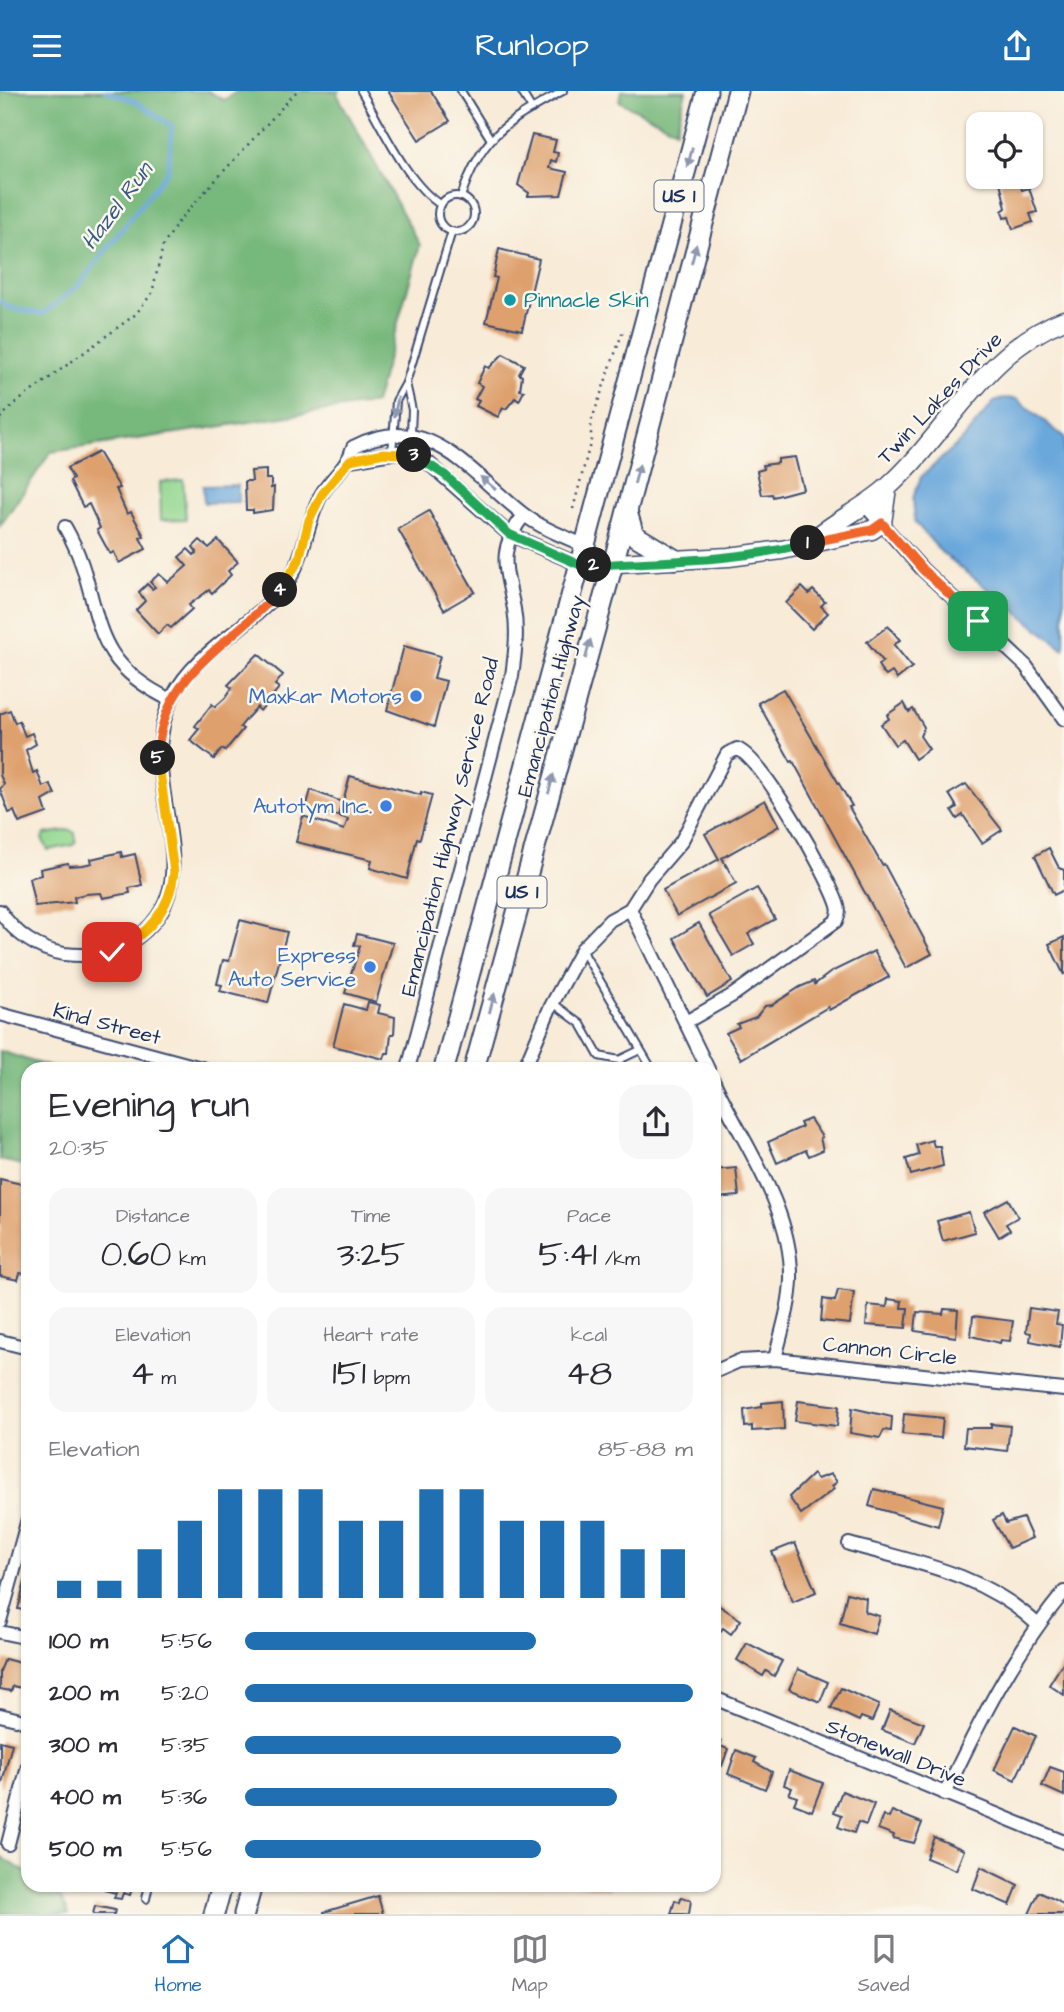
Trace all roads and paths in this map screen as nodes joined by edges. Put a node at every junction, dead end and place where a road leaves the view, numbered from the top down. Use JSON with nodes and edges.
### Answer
{"nodes":[{"id":1,"x":297,"y":91,"type":"edge"},
{"id":2,"x":361,"y":91,"type":"edge"},
{"id":3,"x":461,"y":91,"type":"edge"},
{"id":4,"x":521,"y":91,"type":"edge"},
{"id":5,"x":563,"y":91,"type":"edge"},
{"id":6,"x":707,"y":91,"type":"edge"},
{"id":7,"x":738,"y":91,"type":"edge"},
{"id":8,"x":532,"y":109,"type":"junction"},
{"id":9,"x":490,"y":138,"type":"junction"},
{"id":10,"x":461,"y":197,"type":"junction"},
{"id":11,"x":441,"y":205,"type":"junction"},
{"id":12,"x":452,"y":231,"type":"junction"},
{"id":13,"x":1064,"y":320,"type":"edge"},
{"id":14,"x":406,"y":383,"type":"junction"},
{"id":15,"x":0,"y":418,"type":"edge"},
{"id":16,"x":393,"y":433,"type":"junction"},
{"id":17,"x":411,"y":436,"type":"junction"},
{"id":18,"x":392,"y":453,"type":"junction"},
{"id":19,"x":410,"y":454,"type":"junction"},
{"id":20,"x":350,"y":460,"type":"junction"},
{"id":21,"x":887,"y":488,"type":"junction"},
{"id":22,"x":863,"y":503,"type":"junction"},
{"id":23,"x":626,"y":512,"type":"junction"},
{"id":24,"x":524,"y":515,"type":"junction"},
{"id":25,"x":882,"y":523,"type":"junction"},
{"id":26,"x":65,"y":527,"type":"dead end"},
{"id":27,"x":509,"y":534,"type":"junction"},
{"id":28,"x":811,"y":542,"type":"junction"},
{"id":29,"x":586,"y":546,"type":"junction"},
{"id":30,"x":674,"y":559,"type":"junction"},
{"id":31,"x":614,"y":564,"type":"junction"},
{"id":32,"x":580,"y":565,"type":"junction"},
{"id":33,"x":171,"y":700,"type":"junction"},
{"id":34,"x":1064,"y":719,"type":"edge"},
{"id":35,"x":630,"y":909,"type":"junction"},
{"id":36,"x":0,"y":911,"type":"edge"},
{"id":37,"x":582,"y":949,"type":"junction"},
{"id":38,"x":553,"y":1003,"type":"junction"},
{"id":39,"x":0,"y":1014,"type":"edge"},
{"id":40,"x":686,"y":1022,"type":"junction"},
{"id":41,"x":640,"y":1050,"type":"junction"},
{"id":42,"x":179,"y":1062,"type":"edge"},
{"id":43,"x":410,"y":1062,"type":"edge"},
{"id":44,"x":446,"y":1062,"type":"edge"},
{"id":45,"x":476,"y":1062,"type":"edge"},
{"id":46,"x":527,"y":1062,"type":"edge"},
{"id":47,"x":648,"y":1062,"type":"edge"},
{"id":48,"x":705,"y":1062,"type":"edge"},
{"id":49,"x":721,"y":1096,"type":"edge"},
{"id":50,"x":0,"y":1342,"type":"edge"},
{"id":51,"x":21,"y":1346,"type":"edge"},
{"id":52,"x":775,"y":1359,"type":"junction"},
{"id":53,"x":721,"y":1369,"type":"edge"},
{"id":54,"x":1064,"y":1390,"type":"edge"},
{"id":55,"x":849,"y":1544,"type":"dead end"},
{"id":56,"x":21,"y":1558,"type":"edge"},
{"id":57,"x":1064,"y":1592,"type":"edge"},
{"id":58,"x":3,"y":1593,"type":"edge"},
{"id":59,"x":0,"y":1621,"type":"edge"},
{"id":60,"x":1038,"y":1625,"type":"junction"},
{"id":61,"x":0,"y":1632,"type":"edge"},
{"id":62,"x":21,"y":1637,"type":"edge"},
{"id":63,"x":721,"y":1701,"type":"edge"},
{"id":64,"x":0,"y":1715,"type":"edge"},
{"id":65,"x":21,"y":1720,"type":"edge"},
{"id":66,"x":21,"y":1793,"type":"edge"},
{"id":67,"x":945,"y":1794,"type":"junction"},
{"id":68,"x":1064,"y":1842,"type":"edge"},
{"id":69,"x":8,"y":1844,"type":"dead end"},
{"id":70,"x":148,"y":1892,"type":"edge"},
{"id":71,"x":220,"y":1892,"type":"edge"},
{"id":72,"x":250,"y":1892,"type":"edge"},
{"id":73,"x":146,"y":1899,"type":"dead end"},
{"id":74,"x":214,"y":1914,"type":"edge"},
{"id":75,"x":244,"y":1914,"type":"edge"}],
"edges":[{"from":1,"to":15,"type":"path"},
{"from":2,"to":11,"type":"lane"},
{"from":3,"to":9,"type":"lane"},
{"from":4,"to":8,"type":"lane"},
{"from":5,"to":8,"type":"lane"},
{"from":6,"to":29,"type":"main road","name":"Emancipation Highway","number":"US 1","one_way":true},
{"from":23,"to":7,"type":"main road","name":"Emancipation Highway","number":"US 1","one_way":true},
{"from":8,"to":9,"type":"lane"},
{"from":9,"to":10,"type":"lane"},
{"from":10,"to":11,"type":"lane"},
{"from":10,"to":12,"type":"lane"},
{"from":11,"to":12,"type":"lane"},
{"from":12,"to":14,"type":"lane"},
{"from":13,"to":21,"type":"street","name":"Twin Lakes Drive"},
{"from":14,"to":16,"type":"lane","one_way":true},
{"from":14,"to":17,"type":"lane"},
{"from":16,"to":17,"type":"street"},
{"from":16,"to":18,"type":"lane"},
{"from":16,"to":20,"type":"street"},
{"from":17,"to":19,"type":"lane"},
{"from":24,"to":17,"type":"street","one_way":true},
{"from":18,"to":19,"type":"street"},
{"from":18,"to":20,"type":"street"},
{"from":19,"to":27,"type":"street"},
{"from":20,"to":33,"type":"street"},
{"from":21,"to":22,"type":"street","name":"Twin Lakes Drive"},
{"from":21,"to":25,"type":"street","name":"Twin Lakes Drive"},
{"from":22,"to":25,"type":"street"},
{"from":22,"to":28,"type":"street","name":"Twin Lakes Drive"},
{"from":23,"to":30,"type":"main road"},
{"from":23,"to":31,"type":"main road","name":"Emancipation Highway","number":"US 1"},
{"from":24,"to":27,"type":"street"},
{"from":24,"to":29,"type":"street"},
{"from":25,"to":28,"type":"street","name":"Twin Lakes Drive"},
{"from":25,"to":34,"type":"street"},
{"from":26,"to":33,"type":"street"},
{"from":27,"to":32,"type":"street"},
{"from":27,"to":43,"type":"street","name":"Emancipation Highway Service Road"},
{"from":28,"to":30,"type":"street","name":"Twin Lakes Drive"},
{"from":29,"to":31,"type":"street"},
{"from":29,"to":32,"type":"main road","name":"Emancipation Highway","number":"US 1"},
{"from":30,"to":31,"type":"street","name":"Twin Lakes Drive"},
{"from":31,"to":32,"type":"street","name":"Twin Lakes Drive"},
{"from":45,"to":31,"type":"main road","name":"Emancipation Highway","number":"US 1","one_way":true},
{"from":32,"to":44,"type":"main road","name":"Emancipation Highway","number":"US 1"},
{"from":33,"to":36,"type":"street"},
{"from":35,"to":37,"type":"street"},
{"from":35,"to":40,"type":"street"},
{"from":35,"to":40,"type":"street"},
{"from":37,"to":38,"type":"street"},
{"from":37,"to":41,"type":"lane"},
{"from":38,"to":41,"type":"lane"},
{"from":38,"to":46,"type":"street"},
{"from":39,"to":42,"type":"street","name":"Kind Street"},
{"from":40,"to":48,"type":"street"},
{"from":41,"to":47,"type":"lane"},
{"from":49,"to":52,"type":"street"},
{"from":50,"to":51,"type":"street"},
{"from":52,"to":53,"type":"street","name":"Cannon Circle"},
{"from":52,"to":54,"type":"street","name":"Cannon Circle"},
{"from":55,"to":60,"type":"street"},
{"from":56,"to":58,"type":"street"},
{"from":57,"to":60,"type":"street"},
{"from":58,"to":59,"type":"street"},
{"from":60,"to":67,"type":"street"},
{"from":61,"to":62,"type":"street"},
{"from":63,"to":67,"type":"street","name":"Stonewall Drive"},
{"from":64,"to":65,"type":"street"},
{"from":66,"to":69,"type":"street"},
{"from":67,"to":68,"type":"street","name":"Stonewall Drive"},
{"from":70,"to":73,"type":"lane"},
{"from":71,"to":74,"type":"main road"},
{"from":72,"to":75,"type":"main road"}]}
